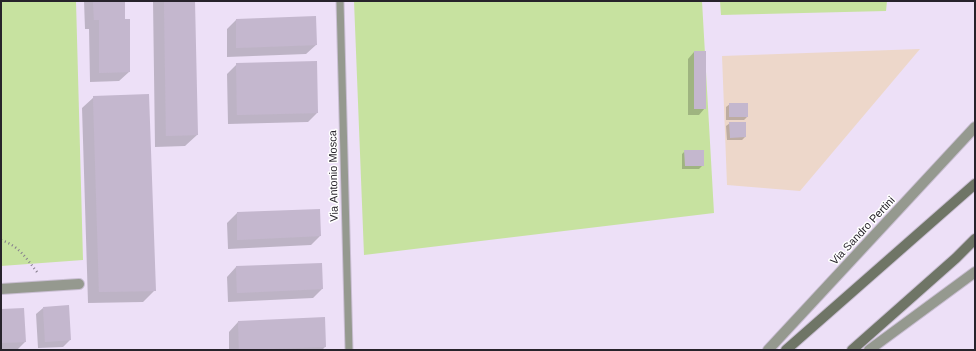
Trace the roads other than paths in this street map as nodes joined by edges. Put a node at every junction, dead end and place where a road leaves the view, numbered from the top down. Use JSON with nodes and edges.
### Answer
{"nodes":[{"id":1,"x":340,"y":1,"type":"edge"},
{"id":2,"x":975,"y":128,"type":"edge"},
{"id":3,"x":975,"y":184,"type":"edge"},
{"id":4,"x":975,"y":239,"type":"edge"},
{"id":5,"x":975,"y":272,"type":"edge"},
{"id":6,"x":79,"y":284,"type":"dead end"},
{"id":7,"x":1,"y":289,"type":"edge"},
{"id":8,"x":349,"y":350,"type":"edge"},
{"id":9,"x":768,"y":350,"type":"edge"},
{"id":10,"x":786,"y":350,"type":"edge"},
{"id":11,"x":852,"y":350,"type":"edge"},
{"id":12,"x":869,"y":350,"type":"edge"}],
"edges":[{"from":1,"to":8,"type":"lane","name":"Via Antonio Mosca"},
{"from":2,"to":9,"type":"street","name":"Via Sandro Pertini"},
{"from":3,"to":10,"type":"main road"},
{"from":4,"to":11,"type":"main road"},
{"from":5,"to":12,"type":"street"},
{"from":6,"to":7,"type":"street"}]}
